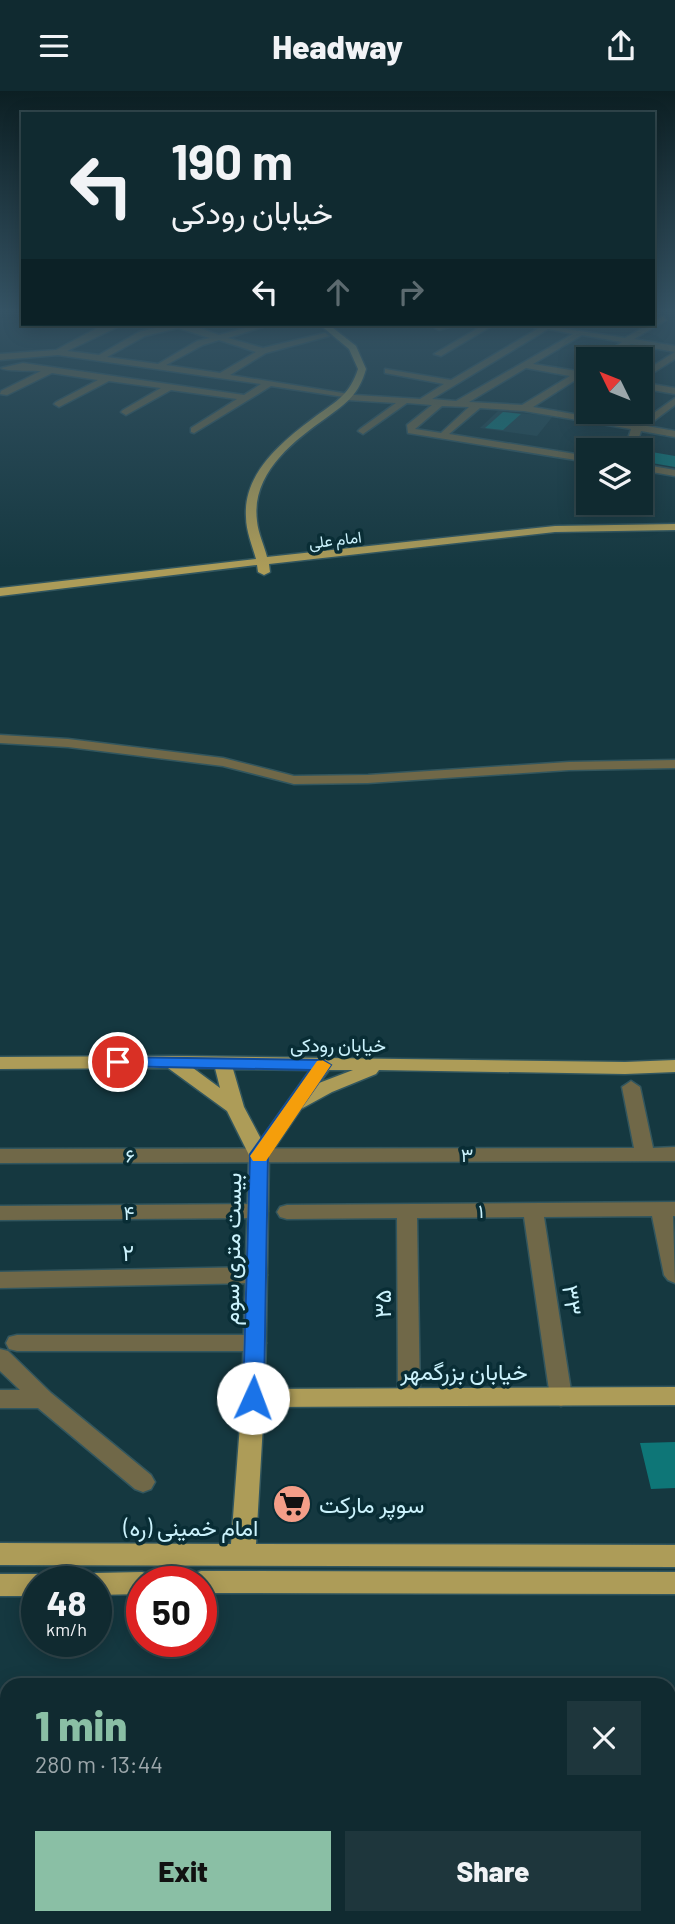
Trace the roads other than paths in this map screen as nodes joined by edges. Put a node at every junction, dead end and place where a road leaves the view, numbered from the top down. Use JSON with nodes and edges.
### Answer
{"nodes":[{"id":1,"x":69,"y":399,"type":"edge"},
{"id":2,"x":150,"y":399,"type":"edge"},
{"id":3,"x":229,"y":399,"type":"edge"},
{"id":4,"x":245,"y":399,"type":"edge"},
{"id":5,"x":347,"y":399,"type":"edge"},
{"id":6,"x":377,"y":399,"type":"edge"},
{"id":7,"x":427,"y":399,"type":"edge"},
{"id":8,"x":468,"y":399,"type":"edge"},
{"id":9,"x":541,"y":399,"type":"edge"},
{"id":10,"x":404,"y":401,"type":"junction"},
{"id":11,"x":675,"y":401,"type":"edge"},
{"id":12,"x":421,"y":402,"type":"junction"},
{"id":13,"x":440,"y":403,"type":"junction"},
{"id":14,"x":59,"y":404,"type":"dead end"},
{"id":15,"x":458,"y":404,"type":"junction"},
{"id":16,"x":478,"y":405,"type":"junction"},
{"id":17,"x":524,"y":408,"type":"junction"},
{"id":18,"x":126,"y":412,"type":"dead end"},
{"id":19,"x":576,"y":413,"type":"edge"},
{"id":20,"x":622,"y":424,"type":"edge"},
{"id":21,"x":637,"y":428,"type":"junction"},
{"id":22,"x":363,"y":431,"type":"dead end"},
{"id":23,"x":445,"y":432,"type":"dead end"},
{"id":24,"x":674,"y":434,"type":"edge"},
{"id":25,"x":634,"y":438,"type":"edge"},
{"id":26,"x":576,"y":457,"type":"edge"},
{"id":27,"x":536,"y":461,"type":"dead end"},
{"id":28,"x":576,"y":463,"type":"edge"},
{"id":29,"x":570,"y":467,"type":"junction"},
{"id":30,"x":576,"y":468,"type":"edge"},
{"id":31,"x":653,"y":469,"type":"edge"},
{"id":32,"x":675,"y":473,"type":"edge"},
{"id":33,"x":675,"y":527,"type":"edge"},
{"id":34,"x":675,"y":537,"type":"edge"},
{"id":35,"x":264,"y":567,"type":"junction"},
{"id":36,"x":0,"y":592,"type":"edge"},
{"id":37,"x":0,"y":601,"type":"edge"},
{"id":38,"x":0,"y":739,"type":"edge"},
{"id":39,"x":675,"y":764,"type":"edge"},
{"id":40,"x":172,"y":1062,"type":"junction"},
{"id":41,"x":0,"y":1063,"type":"edge"},
{"id":42,"x":223,"y":1064,"type":"junction"},
{"id":43,"x":323,"y":1065,"type":"junction"},
{"id":44,"x":382,"y":1065,"type":"junction"},
{"id":45,"x":675,"y":1066,"type":"edge"},
{"id":46,"x":631,"y":1087,"type":"dead end"},
{"id":47,"x":235,"y":1107,"type":"junction"},
{"id":48,"x":295,"y":1107,"type":"junction"},
{"id":49,"x":259,"y":1154,"type":"junction"},
{"id":50,"x":645,"y":1154,"type":"junction"},
{"id":51,"x":675,"y":1154,"type":"edge"},
{"id":52,"x":0,"y":1156,"type":"edge"},
{"id":53,"x":668,"y":1209,"type":"edge"},
{"id":54,"x":533,"y":1210,"type":"junction"},
{"id":55,"x":407,"y":1211,"type":"junction"},
{"id":56,"x":258,"y":1212,"type":"junction"},
{"id":57,"x":287,"y":1212,"type":"dead end"},
{"id":58,"x":0,"y":1213,"type":"edge"},
{"id":59,"x":257,"y":1275,"type":"junction"},
{"id":60,"x":675,"y":1275,"type":"edge"},
{"id":61,"x":0,"y":1280,"type":"edge"},
{"id":62,"x":255,"y":1343,"type":"junction"},
{"id":63,"x":9,"y":1350,"type":"edge"},
{"id":64,"x":675,"y":1396,"type":"edge"},
{"id":65,"x":409,"y":1397,"type":"junction"},
{"id":66,"x":561,"y":1397,"type":"junction"},
{"id":67,"x":253,"y":1398,"type":"junction"},
{"id":68,"x":0,"y":1399,"type":"edge"},
{"id":69,"x":43,"y":1399,"type":"junction"},
{"id":70,"x":143,"y":1482,"type":"dead end"},
{"id":71,"x":0,"y":1554,"type":"edge"},
{"id":72,"x":243,"y":1555,"type":"junction"},
{"id":73,"x":675,"y":1556,"type":"edge"},
{"id":74,"x":217,"y":1582,"type":"edge"},
{"id":75,"x":675,"y":1583,"type":"edge"},
{"id":76,"x":0,"y":1585,"type":"edge"},
{"id":77,"x":21,"y":1585,"type":"edge"}],
"edges":[{"from":1,"to":14,"type":"street"},
{"from":2,"to":18,"type":"street"},
{"from":3,"to":4,"type":"street"},
{"from":5,"to":35,"type":"main road"},
{"from":6,"to":10,"type":"street"},
{"from":7,"to":12,"type":"street"},
{"from":8,"to":15,"type":"street"},
{"from":9,"to":17,"type":"street"},
{"from":10,"to":12,"type":"street"},
{"from":10,"to":22,"type":"street"},
{"from":11,"to":21,"type":"street"},
{"from":12,"to":13,"type":"street"},
{"from":13,"to":15,"type":"street"},
{"from":13,"to":26,"type":"street"},
{"from":15,"to":16,"type":"street"},
{"from":16,"to":17,"type":"street"},
{"from":16,"to":23,"type":"street"},
{"from":17,"to":19,"type":"street"},
{"from":20,"to":21,"type":"street"},
{"from":21,"to":24,"type":"street"},
{"from":21,"to":25,"type":"street"},
{"from":27,"to":29,"type":"street"},
{"from":28,"to":29,"type":"street"},
{"from":29,"to":30,"type":"street"},
{"from":31,"to":32,"type":"street"},
{"from":33,"to":35,"type":"main road","name":"امام علی"},
{"from":34,"to":35,"type":"main road","name":"امام علی"},
{"from":35,"to":36,"type":"main road","name":"امام علی"},
{"from":35,"to":37,"type":"main road","name":"امام علی"},
{"from":38,"to":39,"type":"street"},
{"from":40,"to":41,"type":"main road","name":"خیابان رودکی"},
{"from":40,"to":42,"type":"main road","name":"خیابان رودکی"},
{"from":40,"to":47,"type":"main road"},
{"from":42,"to":43,"type":"main road","name":"خیابان رودکی"},
{"from":42,"to":47,"type":"main road","name":"بیست متری سوم"},
{"from":43,"to":44,"type":"main road","name":"خیابان رودکی"},
{"from":43,"to":48,"type":"main road","name":"بیست متری سوم"},
{"from":44,"to":45,"type":"main road","name":"خیابان رودکی"},
{"from":44,"to":48,"type":"main road"},
{"from":46,"to":50,"type":"street"},
{"from":47,"to":49,"type":"main road","name":"بیست متری سوم"},
{"from":48,"to":49,"type":"main road","name":"بیست متری سوم"},
{"from":49,"to":50,"type":"street","name":"۳"},
{"from":49,"to":52,"type":"street","name":"۶"},
{"from":49,"to":56,"type":"main road","name":"بیست متری سوم"},
{"from":50,"to":51,"type":"street","name":"۳"},
{"from":53,"to":54,"type":"street","name":"۱"},
{"from":53,"to":60,"type":"street"},
{"from":54,"to":55,"type":"street","name":"۱"},
{"from":54,"to":66,"type":"street","name":"۳۳"},
{"from":55,"to":57,"type":"street","name":"۱"},
{"from":55,"to":65,"type":"street","name":"۳۵"},
{"from":56,"to":58,"type":"street","name":"۴"},
{"from":56,"to":59,"type":"main road","name":"بیست متری سوم"},
{"from":59,"to":61,"type":"street","name":"۲"},
{"from":59,"to":62,"type":"main road","name":"بیست متری سوم"},
{"from":62,"to":63,"type":"street"},
{"from":62,"to":67,"type":"main road","name":"بیست متری سوم"},
{"from":63,"to":69,"type":"street"},
{"from":64,"to":66,"type":"main road","name":"خیابان بزرگمهر"},
{"from":65,"to":66,"type":"main road","name":"خیابان بزرگمهر"},
{"from":65,"to":67,"type":"main road","name":"خیابان بزرگمهر"},
{"from":67,"to":72,"type":"main road","name":"بیست متری سوم"},
{"from":68,"to":69,"type":"street"},
{"from":69,"to":70,"type":"street"},
{"from":71,"to":72,"type":"main road","name":"امام خمینی (ره)"},
{"from":72,"to":73,"type":"main road","name":"امام خمینی (ره)"},
{"from":74,"to":75,"type":"main road"},
{"from":76,"to":77,"type":"main road"}]}
